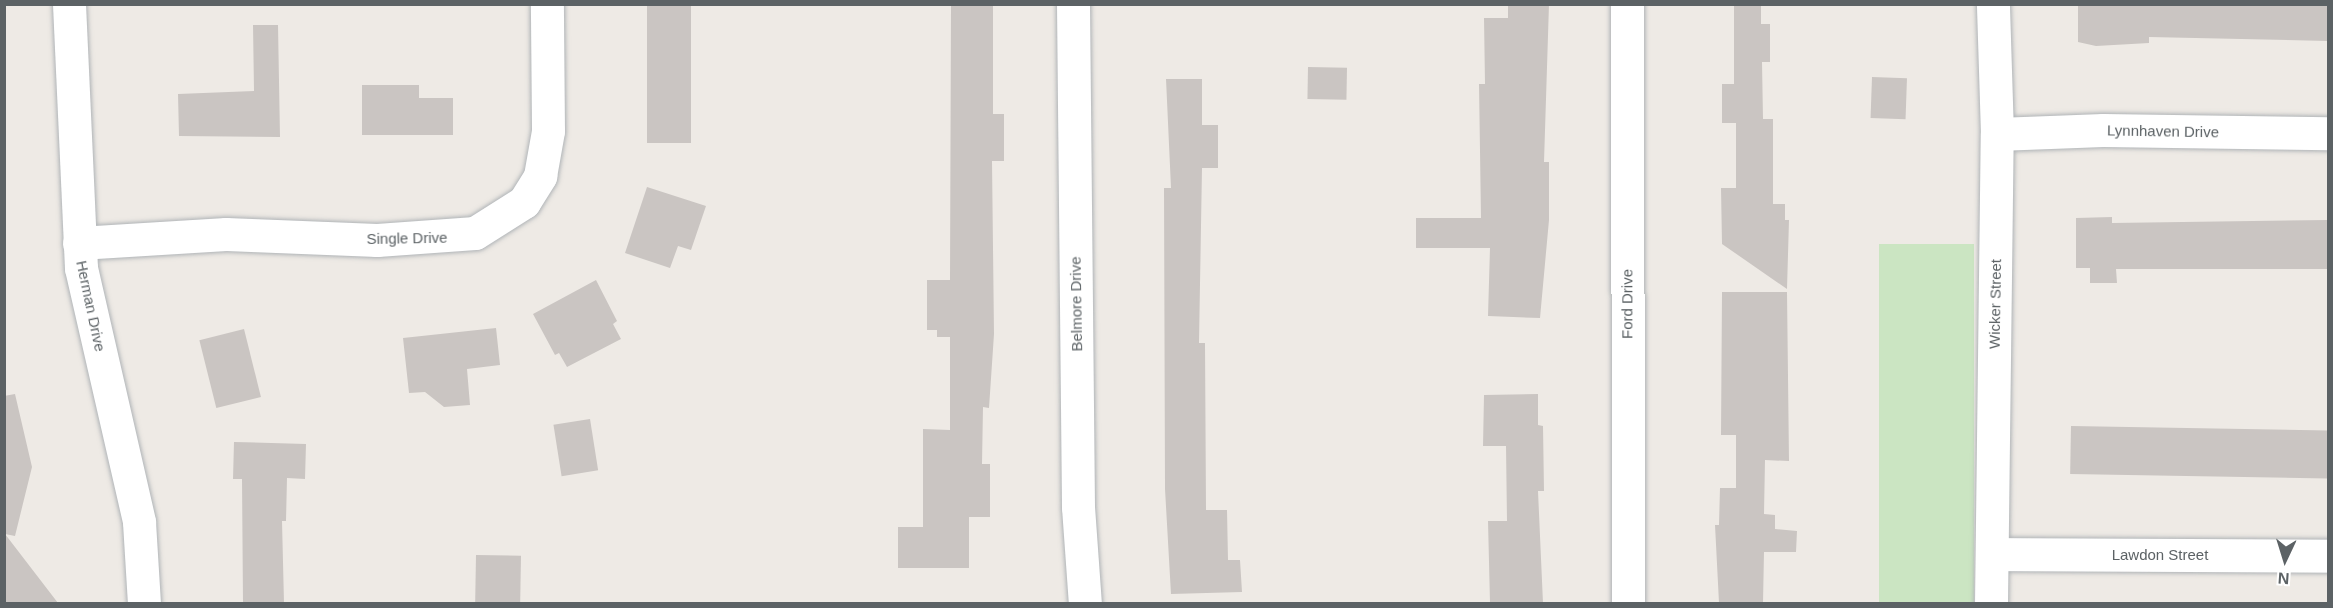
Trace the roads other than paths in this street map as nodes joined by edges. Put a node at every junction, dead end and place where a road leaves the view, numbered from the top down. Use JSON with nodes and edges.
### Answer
{"nodes":[{"id":1,"x":69,"y":4,"type":"edge"},
{"id":2,"x":547,"y":4,"type":"edge"},
{"id":3,"x":1073,"y":4,"type":"edge"},
{"id":4,"x":1627,"y":4,"type":"edge"},
{"id":5,"x":1994,"y":4,"type":"edge"},
{"id":6,"x":2328,"y":133,"type":"edge"},
{"id":7,"x":1997,"y":134,"type":"junction"},
{"id":8,"x":79,"y":243,"type":"junction"},
{"id":9,"x":1992,"y":554,"type":"junction"},
{"id":10,"x":2328,"y":556,"type":"edge"},
{"id":11,"x":144,"y":603,"type":"edge"},
{"id":12,"x":1085,"y":603,"type":"edge"},
{"id":13,"x":1628,"y":603,"type":"edge"},
{"id":14,"x":1991,"y":603,"type":"edge"}],
"edges":[{"from":1,"to":8,"type":"street","name":"Herman Drive"},
{"from":2,"to":8,"type":"street","name":"Single Drive"},
{"from":3,"to":12,"type":"street","name":"Belmore Drive"},
{"from":4,"to":13,"type":"street","name":"Ford Drive"},
{"from":5,"to":7,"type":"street","name":"Wicker Street"},
{"from":6,"to":7,"type":"street","name":"Lynnhaven Drive"},
{"from":7,"to":9,"type":"street","name":"Wicker Street"},
{"from":8,"to":11,"type":"street","name":"Herman Drive"},
{"from":9,"to":10,"type":"street","name":"Lawdon Street"},
{"from":9,"to":14,"type":"street","name":"Wicker Street"}]}
